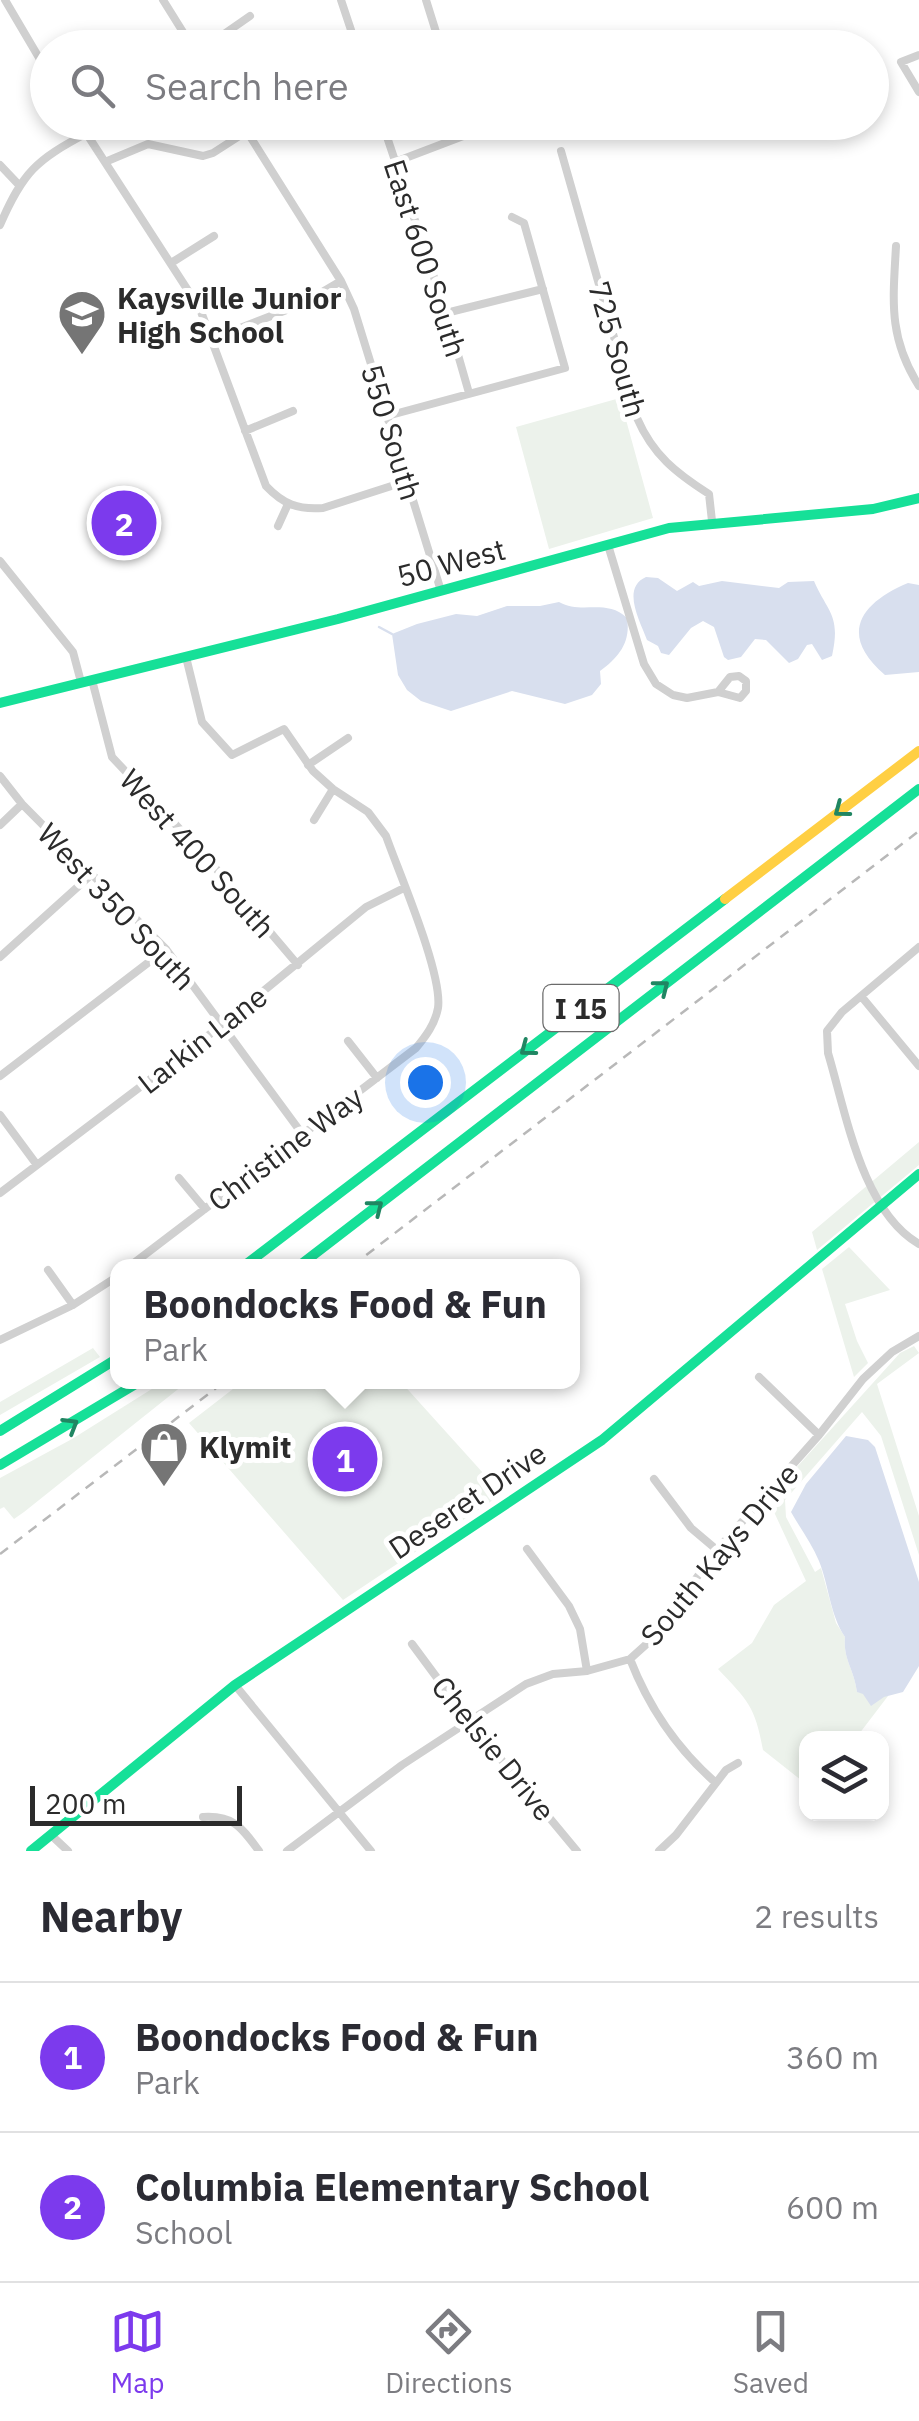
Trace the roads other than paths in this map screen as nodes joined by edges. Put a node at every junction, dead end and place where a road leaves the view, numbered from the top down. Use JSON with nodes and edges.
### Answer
{"nodes":[{"id":1,"x":5,"y":0,"type":"edge"},
{"id":2,"x":163,"y":0,"type":"edge"},
{"id":3,"x":341,"y":0,"type":"edge"},
{"id":4,"x":426,"y":0,"type":"edge"},
{"id":5,"x":250,"y":16,"type":"dead end"},
{"id":6,"x":182,"y":30,"type":"edge"},
{"id":7,"x":230,"y":30,"type":"edge"},
{"id":8,"x":351,"y":30,"type":"edge"},
{"id":9,"x":435,"y":30,"type":"edge"},
{"id":10,"x":30,"y":43,"type":"edge"},
{"id":11,"x":919,"y":55,"type":"edge"},
{"id":12,"x":919,"y":92,"type":"edge"},
{"id":13,"x":74,"y":140,"type":"edge"},
{"id":14,"x":91,"y":140,"type":"edge"},
{"id":15,"x":233,"y":140,"type":"edge"},
{"id":16,"x":251,"y":140,"type":"edge"},
{"id":17,"x":388,"y":140,"type":"edge"},
{"id":18,"x":446,"y":140,"type":"edge"},
{"id":19,"x":561,"y":151,"type":"dead end"},
{"id":20,"x":106,"y":162,"type":"junction"},
{"id":21,"x":396,"y":162,"type":"junction"},
{"id":22,"x":0,"y":165,"type":"edge"},
{"id":23,"x":18,"y":184,"type":"junction"},
{"id":24,"x":512,"y":216,"type":"dead end"},
{"id":25,"x":0,"y":225,"type":"edge"},
{"id":26,"x":214,"y":236,"type":"dead end"},
{"id":27,"x":896,"y":246,"type":"dead end"},
{"id":28,"x":171,"y":263,"type":"junction"},
{"id":29,"x":341,"y":282,"type":"junction"},
{"id":30,"x":543,"y":289,"type":"junction"},
{"id":31,"x":446,"y":314,"type":"junction"},
{"id":32,"x":212,"y":339,"type":"junction"},
{"id":33,"x":919,"y":386,"type":"edge"},
{"id":34,"x":469,"y":394,"type":"junction"},
{"id":35,"x":293,"y":412,"type":"dead end"},
{"id":36,"x":387,"y":416,"type":"junction"},
{"id":37,"x":245,"y":431,"type":"junction"},
{"id":38,"x":408,"y":481,"type":"junction"},
{"id":39,"x":919,"y":498,"type":"edge"},
{"id":40,"x":288,"y":504,"type":"junction"},
{"id":41,"x":712,"y":522,"type":"junction"},
{"id":42,"x":278,"y":526,"type":"dead end"},
{"id":43,"x":608,"y":545,"type":"junction"},
{"id":44,"x":0,"y":562,"type":"edge"},
{"id":45,"x":441,"y":591,"type":"junction"},
{"id":46,"x":186,"y":656,"type":"junction"},
{"id":47,"x":86,"y":681,"type":"junction"},
{"id":48,"x":718,"y":692,"type":"dead end"},
{"id":49,"x":0,"y":703,"type":"edge"},
{"id":50,"x":348,"y":738,"type":"dead end"},
{"id":51,"x":919,"y":751,"type":"edge"},
{"id":52,"x":308,"y":765,"type":"junction"},
{"id":53,"x":0,"y":776,"type":"edge"},
{"id":54,"x":919,"y":789,"type":"edge"},
{"id":55,"x":333,"y":790,"type":"junction"},
{"id":56,"x":22,"y":804,"type":"junction"},
{"id":57,"x":314,"y":820,"type":"dead end"},
{"id":58,"x":0,"y":825,"type":"edge"},
{"id":59,"x":92,"y":874,"type":"junction"},
{"id":60,"x":404,"y":888,"type":"junction"},
{"id":61,"x":919,"y":947,"type":"edge"},
{"id":62,"x":166,"y":949,"type":"junction"},
{"id":63,"x":0,"y":957,"type":"edge"},
{"id":64,"x":298,"y":965,"type":"junction"},
{"id":65,"x":861,"y":996,"type":"junction"},
{"id":66,"x":222,"y":1025,"type":"junction"},
{"id":67,"x":348,"y":1041,"type":"dead end"},
{"id":68,"x":919,"y":1066,"type":"edge"},
{"id":69,"x":0,"y":1076,"type":"edge"},
{"id":70,"x":377,"y":1078,"type":"junction"},
{"id":71,"x":0,"y":1115,"type":"edge"},
{"id":72,"x":303,"y":1134,"type":"junction"},
{"id":73,"x":37,"y":1165,"type":"junction"},
{"id":74,"x":919,"y":1174,"type":"edge"},
{"id":75,"x":179,"y":1178,"type":"dead end"},
{"id":76,"x":0,"y":1193,"type":"edge"},
{"id":77,"x":882,"y":1205,"type":"junction"},
{"id":78,"x":205,"y":1209,"type":"junction"},
{"id":79,"x":919,"y":1244,"type":"edge"},
{"id":80,"x":139,"y":1259,"type":"edge"},
{"id":81,"x":253,"y":1259,"type":"edge"},
{"id":82,"x":308,"y":1259,"type":"edge"},
{"id":83,"x":48,"y":1270,"type":"dead end"},
{"id":84,"x":110,"y":1281,"type":"edge"},
{"id":85,"x":74,"y":1305,"type":"junction"},
{"id":86,"x":919,"y":1336,"type":"edge"},
{"id":87,"x":0,"y":1340,"type":"edge"},
{"id":88,"x":110,"y":1363,"type":"edge"},
{"id":89,"x":758,"y":1377,"type":"dead end"},
{"id":90,"x":128,"y":1389,"type":"edge"},
{"id":91,"x":0,"y":1432,"type":"edge"},
{"id":92,"x":819,"y":1434,"type":"junction"},
{"id":93,"x":0,"y":1465,"type":"edge"},
{"id":94,"x":654,"y":1479,"type":"dead end"},
{"id":95,"x":527,"y":1549,"type":"dead end"},
{"id":96,"x":717,"y":1550,"type":"junction"},
{"id":97,"x":412,"y":1644,"type":"dead end"},
{"id":98,"x":630,"y":1658,"type":"junction"},
{"id":99,"x":587,"y":1670,"type":"junction"},
{"id":100,"x":235,"y":1685,"type":"junction"},
{"id":101,"x":470,"y":1721,"type":"junction"},
{"id":102,"x":738,"y":1762,"type":"dead end"},
{"id":103,"x":716,"y":1783,"type":"junction"},
{"id":104,"x":338,"y":1813,"type":"junction"},
{"id":105,"x":203,"y":1818,"type":"dead end"},
{"id":106,"x":50,"y":1835,"type":"junction"},
{"id":107,"x":30,"y":1851,"type":"edge"},
{"id":108,"x":68,"y":1851,"type":"edge"},
{"id":109,"x":260,"y":1851,"type":"edge"},
{"id":110,"x":287,"y":1851,"type":"edge"},
{"id":111,"x":371,"y":1851,"type":"edge"},
{"id":112,"x":577,"y":1851,"type":"edge"},
{"id":113,"x":660,"y":1851,"type":"edge"}],
"edges":[{"from":1,"to":10,"type":"street"},
{"from":2,"to":6,"type":"street"},
{"from":3,"to":8,"type":"street"},
{"from":4,"to":9,"type":"street"},
{"from":5,"to":7,"type":"street"},
{"from":11,"to":12,"type":"street"},
{"from":13,"to":23,"type":"street"},
{"from":14,"to":20,"type":"street"},
{"from":15,"to":20,"type":"street"},
{"from":16,"to":29,"type":"street","name":"550 South"},
{"from":17,"to":21,"type":"street","name":"East 600 South"},
{"from":18,"to":21,"type":"street"},
{"from":19,"to":41,"type":"street","name":"725 South"},
{"from":20,"to":28,"type":"street"},
{"from":21,"to":31,"type":"street","name":"East 600 South"},
{"from":22,"to":23,"type":"street"},
{"from":23,"to":25,"type":"street"},
{"from":24,"to":30,"type":"street"},
{"from":26,"to":28,"type":"street"},
{"from":27,"to":33,"type":"street"},
{"from":28,"to":32,"type":"street"},
{"from":29,"to":32,"type":"street"},
{"from":29,"to":36,"type":"street","name":"550 South"},
{"from":30,"to":31,"type":"street"},
{"from":30,"to":34,"type":"street"},
{"from":31,"to":34,"type":"street","name":"East 600 South"},
{"from":32,"to":37,"type":"street"},
{"from":34,"to":36,"type":"street"},
{"from":35,"to":37,"type":"street"},
{"from":36,"to":38,"type":"street","name":"550 South"},
{"from":37,"to":40,"type":"street"},
{"from":38,"to":40,"type":"street"},
{"from":38,"to":45,"type":"street","name":"550 South"},
{"from":39,"to":41,"type":"main road","name":"50 West"},
{"from":40,"to":42,"type":"street"},
{"from":41,"to":43,"type":"main road","name":"50 West"},
{"from":43,"to":45,"type":"main road","name":"50 West"},
{"from":43,"to":48,"type":"street"},
{"from":44,"to":47,"type":"street"},
{"from":45,"to":46,"type":"main road","name":"50 West"},
{"from":46,"to":47,"type":"main road","name":"50 West"},
{"from":46,"to":52,"type":"street","name":"Christine Way"},
{"from":47,"to":49,"type":"main road","name":"50 West"},
{"from":47,"to":64,"type":"street","name":"West 400 South"},
{"from":50,"to":52,"type":"street"},
{"from":51,"to":81,"type":"main road","number":"I 15","one_way":true},
{"from":52,"to":55,"type":"street","name":"Christine Way"},
{"from":53,"to":56,"type":"street","name":"West 350 South"},
{"from":82,"to":54,"type":"main road","number":"I 15","one_way":true},
{"from":55,"to":57,"type":"street"},
{"from":55,"to":60,"type":"street","name":"Christine Way"},
{"from":56,"to":58,"type":"street"},
{"from":56,"to":59,"type":"street","name":"West 350 South"},
{"from":59,"to":62,"type":"street","name":"West 350 South"},
{"from":59,"to":63,"type":"street"},
{"from":60,"to":64,"type":"street","name":"Larkin Lane"},
{"from":60,"to":70,"type":"street","name":"Christine Way"},
{"from":61,"to":65,"type":"street"},
{"from":62,"to":66,"type":"street","name":"West 350 South"},
{"from":62,"to":69,"type":"street"},
{"from":64,"to":66,"type":"street","name":"Larkin Lane"},
{"from":65,"to":68,"type":"street"},
{"from":65,"to":77,"type":"street"},
{"from":66,"to":72,"type":"street","name":"West 350 South"},
{"from":66,"to":73,"type":"street","name":"Larkin Lane"},
{"from":67,"to":70,"type":"street"},
{"from":70,"to":72,"type":"street","name":"Christine Way"},
{"from":71,"to":73,"type":"street"},
{"from":72,"to":78,"type":"street","name":"Christine Way"},
{"from":73,"to":76,"type":"street","name":"Larkin Lane"},
{"from":74,"to":77,"type":"main road","name":"Deseret Drive"},
{"from":75,"to":78,"type":"street"},
{"from":77,"to":79,"type":"street"},
{"from":77,"to":100,"type":"main road","name":"Deseret Drive"},
{"from":78,"to":80,"type":"street","name":"Christine Way"},
{"from":83,"to":85,"type":"street"},
{"from":84,"to":85,"type":"street"},
{"from":85,"to":87,"type":"street"},
{"from":86,"to":92,"type":"street","name":"South Kays Drive"},
{"from":88,"to":91,"type":"main road"},
{"from":89,"to":92,"type":"street"},
{"from":93,"to":90,"type":"main road","one_way":true},
{"from":92,"to":96,"type":"street","name":"South Kays Drive"},
{"from":94,"to":96,"type":"street"},
{"from":95,"to":99,"type":"street"},
{"from":96,"to":98,"type":"street","name":"South Kays Drive"},
{"from":97,"to":101,"type":"street","name":"Chelsie Drive"},
{"from":98,"to":99,"type":"street","name":"South Kays Drive"},
{"from":98,"to":103,"type":"street"},
{"from":99,"to":101,"type":"street","name":"South Kays Drive"},
{"from":100,"to":104,"type":"street"},
{"from":100,"to":106,"type":"main road","name":"Deseret Drive"},
{"from":101,"to":104,"type":"street","name":"South Kays Drive"},
{"from":101,"to":112,"type":"street","name":"Chelsie Drive"},
{"from":102,"to":103,"type":"street"},
{"from":103,"to":113,"type":"street"},
{"from":104,"to":110,"type":"street","name":"South Kays Drive"},
{"from":104,"to":111,"type":"street"},
{"from":105,"to":109,"type":"street"},
{"from":106,"to":107,"type":"main road","name":"Deseret Drive"},
{"from":106,"to":108,"type":"street"}]}
